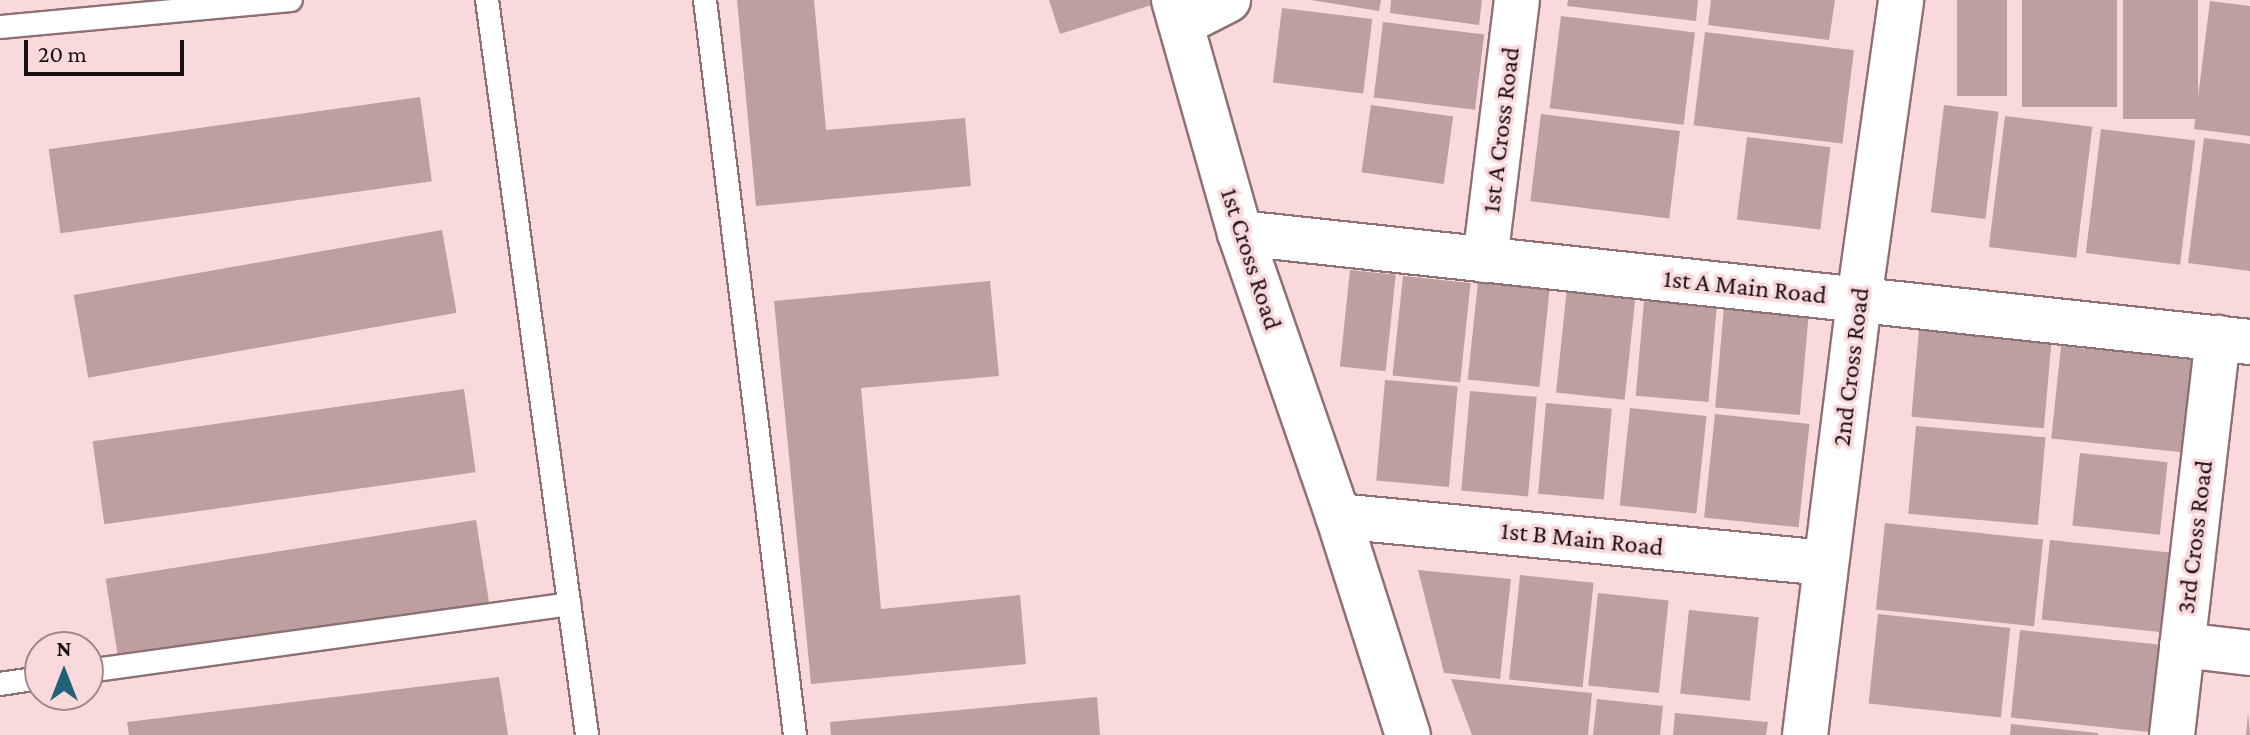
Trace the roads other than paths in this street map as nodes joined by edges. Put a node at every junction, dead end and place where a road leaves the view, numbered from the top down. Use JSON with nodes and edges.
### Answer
{"nodes":[{"id":1,"x":291,"y":0,"type":"edge"},
{"id":2,"x":487,"y":0,"type":"edge"},
{"id":3,"x":705,"y":0,"type":"edge"},
{"id":4,"x":1228,"y":0,"type":"edge"},
{"id":5,"x":1517,"y":0,"type":"edge"},
{"id":6,"x":1901,"y":0,"type":"edge"},
{"id":7,"x":1178,"y":12,"type":"edge"},
{"id":8,"x":0,"y":27,"type":"edge"},
{"id":9,"x":1240,"y":233,"type":"junction"},
{"id":10,"x":1485,"y":260,"type":"junction"},
{"id":11,"x":1859,"y":300,"type":"junction"},
{"id":12,"x":2234,"y":340,"type":"edge"},
{"id":13,"x":1338,"y":516,"type":"junction"},
{"id":14,"x":1826,"y":563,"type":"junction"},
{"id":15,"x":569,"y":604,"type":"junction"},
{"id":16,"x":2182,"y":645,"type":"junction"},
{"id":17,"x":2250,"y":653,"type":"edge"},
{"id":18,"x":104,"y":669,"type":"edge"},
{"id":19,"x":24,"y":680,"type":"edge"},
{"id":20,"x":0,"y":684,"type":"edge"},
{"id":21,"x":587,"y":735,"type":"edge"},
{"id":22,"x":795,"y":735,"type":"edge"},
{"id":23,"x":1408,"y":735,"type":"edge"},
{"id":24,"x":1805,"y":735,"type":"edge"},
{"id":25,"x":2172,"y":735,"type":"edge"}],
"edges":[{"from":1,"to":8,"type":"lane"},
{"from":2,"to":15,"type":"lane"},
{"from":3,"to":22,"type":"lane"},
{"from":4,"to":7,"type":"street"},
{"from":5,"to":10,"type":"street","name":"1st A Cross Road"},
{"from":6,"to":11,"type":"street","name":"2nd Cross Road"},
{"from":7,"to":9,"type":"street","name":"1st Cross Road"},
{"from":9,"to":10,"type":"street","name":"1st A Main Road"},
{"from":9,"to":13,"type":"street","name":"1st Cross Road"},
{"from":10,"to":11,"type":"street","name":"1st A Main Road"},
{"from":11,"to":12,"type":"street","name":"1st A Main Road"},
{"from":11,"to":14,"type":"street","name":"2nd Cross Road"},
{"from":12,"to":16,"type":"street","name":"3rd Cross Road"},
{"from":13,"to":14,"type":"street","name":"1st B Main Road"},
{"from":13,"to":23,"type":"street","name":"1st Cross Road"},
{"from":14,"to":24,"type":"street","name":"2nd Cross Road"},
{"from":15,"to":18,"type":"lane"},
{"from":15,"to":21,"type":"lane"},
{"from":16,"to":17,"type":"street"},
{"from":16,"to":25,"type":"street","name":"3rd Cross Road"},
{"from":19,"to":20,"type":"lane"}]}
